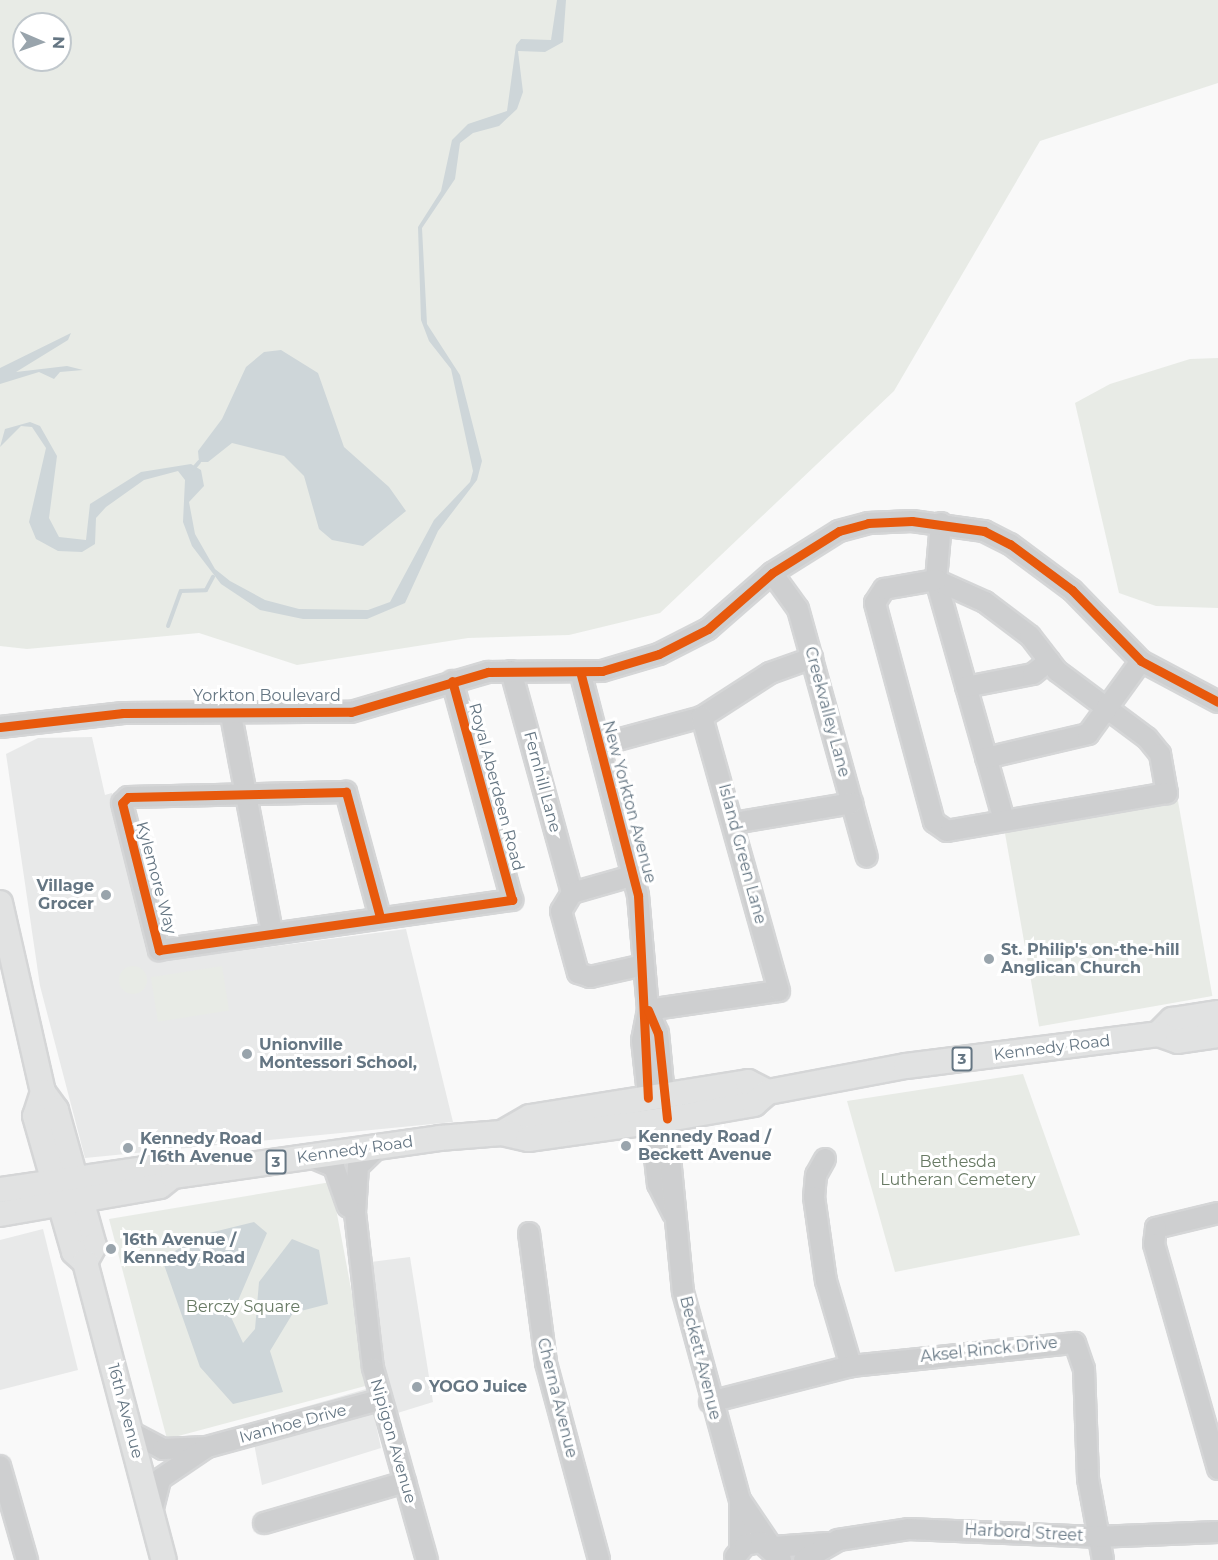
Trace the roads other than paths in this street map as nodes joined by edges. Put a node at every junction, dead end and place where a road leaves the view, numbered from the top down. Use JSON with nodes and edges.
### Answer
{"nodes":[{"id":1,"x":941,"y":523,"type":"junction"},
{"id":2,"x":772,"y":573,"type":"junction"},
{"id":3,"x":936,"y":580,"type":"junction"},
{"id":4,"x":812,"y":658,"type":"junction"},
{"id":5,"x":1049,"y":661,"type":"junction"},
{"id":6,"x":1141,"y":661,"type":"junction"},
{"id":7,"x":511,"y":671,"type":"junction"},
{"id":8,"x":580,"y":675,"type":"junction"},
{"id":9,"x":452,"y":681,"type":"junction"},
{"id":10,"x":966,"y":687,"type":"junction"},
{"id":11,"x":1218,"y":702,"type":"edge"},
{"id":12,"x":1101,"y":708,"type":"junction"},
{"id":13,"x":230,"y":710,"type":"junction"},
{"id":14,"x":702,"y":717,"type":"junction"},
{"id":15,"x":0,"y":727,"type":"edge"},
{"id":16,"x":599,"y":745,"type":"junction"},
{"id":17,"x":986,"y":758,"type":"junction"},
{"id":18,"x":245,"y":793,"type":"junction"},
{"id":19,"x":852,"y":804,"type":"junction"},
{"id":20,"x":1004,"y":820,"type":"junction"},
{"id":21,"x":734,"y":823,"type":"junction"},
{"id":22,"x":867,"y":857,"type":"dead end"},
{"id":23,"x":634,"y":875,"type":"junction"},
{"id":24,"x":572,"y":893,"type":"junction"},
{"id":25,"x":512,"y":900,"type":"joint"},
{"id":26,"x":0,"y":903,"type":"edge"},
{"id":27,"x":380,"y":917,"type":"junction"},
{"id":28,"x":272,"y":933,"type":"junction"},
{"id":29,"x":644,"y":965,"type":"junction"},
{"id":30,"x":648,"y":1010,"type":"junction"},
{"id":31,"x":1218,"y":1014,"type":"edge"},
{"id":32,"x":1158,"y":1034,"type":"junction"},
{"id":33,"x":1218,"y":1035,"type":"edge"},
{"id":34,"x":658,"y":1109,"type":"junction"},
{"id":35,"x":378,"y":1147,"type":"junction"},
{"id":36,"x":311,"y":1157,"type":"junction"},
{"id":37,"x":825,"y":1159,"type":"dead end"},
{"id":38,"x":173,"y":1176,"type":"junction"},
{"id":39,"x":65,"y":1179,"type":"junction"},
{"id":40,"x":0,"y":1190,"type":"edge"},
{"id":41,"x":72,"y":1203,"type":"junction"},
{"id":42,"x":355,"y":1213,"type":"junction"},
{"id":43,"x":1218,"y":1213,"type":"edge"},
{"id":44,"x":0,"y":1214,"type":"edge"},
{"id":45,"x":529,"y":1233,"type":"dead end"},
{"id":46,"x":851,"y":1366,"type":"junction"},
{"id":47,"x":379,"y":1400,"type":"junction"},
{"id":48,"x":710,"y":1402,"type":"junction"},
{"id":49,"x":130,"y":1432,"type":"junction"},
{"id":50,"x":207,"y":1447,"type":"junction"},
{"id":51,"x":0,"y":1466,"type":"edge"},
{"id":52,"x":1218,"y":1469,"type":"edge"},
{"id":53,"x":405,"y":1482,"type":"junction"},
{"id":54,"x":740,"y":1500,"type":"junction"},
{"id":55,"x":152,"y":1513,"type":"junction"},
{"id":56,"x":264,"y":1523,"type":"dead end"},
{"id":57,"x":1218,"y":1532,"type":"edge"},
{"id":58,"x":1096,"y":1537,"type":"junction"},
{"id":59,"x":830,"y":1543,"type":"junction"},
{"id":60,"x":775,"y":1551,"type":"edge"},
{"id":61,"x":735,"y":1556,"type":"edge"},
{"id":62,"x":27,"y":1560,"type":"edge"},
{"id":63,"x":164,"y":1560,"type":"edge"},
{"id":64,"x":427,"y":1560,"type":"edge"},
{"id":65,"x":599,"y":1560,"type":"edge"},
{"id":66,"x":804,"y":1560,"type":"edge"},
{"id":67,"x":1103,"y":1560,"type":"edge"}],
"edges":[{"from":1,"to":2,"type":"street","name":"Yorkton Boulevard"},
{"from":1,"to":3,"type":"street"},
{"from":1,"to":6,"type":"street","name":"Yorkton Boulevard"},
{"from":2,"to":4,"type":"street","name":"Creekvalley Lane"},
{"from":2,"to":8,"type":"street","name":"Yorkton Boulevard"},
{"from":3,"to":5,"type":"street"},
{"from":3,"to":10,"type":"street"},
{"from":3,"to":20,"type":"street"},
{"from":4,"to":14,"type":"street"},
{"from":4,"to":19,"type":"street","name":"Creekvalley Lane"},
{"from":5,"to":10,"type":"street"},
{"from":5,"to":12,"type":"street"},
{"from":6,"to":11,"type":"street","name":"Yorkton Boulevard"},
{"from":6,"to":12,"type":"street"},
{"from":7,"to":8,"type":"street","name":"Yorkton Boulevard"},
{"from":7,"to":9,"type":"street","name":"Yorkton Boulevard"},
{"from":7,"to":24,"type":"street","name":"Fernhill Lane"},
{"from":8,"to":16,"type":"street","name":"New Yorkton Avenue"},
{"from":9,"to":13,"type":"street","name":"Yorkton Boulevard"},
{"from":9,"to":25,"type":"street","name":"Royal Aberdeen Road"},
{"from":10,"to":17,"type":"street"},
{"from":12,"to":17,"type":"street"},
{"from":12,"to":20,"type":"street"},
{"from":13,"to":15,"type":"street","name":"Yorkton Boulevard"},
{"from":13,"to":18,"type":"street"},
{"from":14,"to":16,"type":"street"},
{"from":14,"to":21,"type":"street","name":"Island Green Lane"},
{"from":16,"to":23,"type":"street","name":"New Yorkton Avenue"},
{"from":17,"to":20,"type":"street"},
{"from":18,"to":27,"type":"street","name":"Kylemore Way"},
{"from":18,"to":28,"type":"street"},
{"from":18,"to":28,"type":"street","name":"Kylemore Way"},
{"from":19,"to":21,"type":"street"},
{"from":19,"to":22,"type":"street","name":"Creekvalley Lane"},
{"from":21,"to":30,"type":"street","name":"Island Green Lane"},
{"from":23,"to":24,"type":"street"},
{"from":23,"to":29,"type":"street","name":"New Yorkton Avenue"},
{"from":24,"to":29,"type":"street"},
{"from":25,"to":27,"type":"street","name":"Kylemore Way"},
{"from":26,"to":39,"type":"main road","name":"16th Avenue"},
{"from":27,"to":28,"type":"street","name":"Kylemore Way"},
{"from":29,"to":30,"type":"street","name":"New Yorkton Avenue"},
{"from":30,"to":34,"type":"street","name":"New Yorkton Avenue"},
{"from":31,"to":32,"type":"main road","name":"Kennedy Road","number":"3"},
{"from":32,"to":33,"type":"main road","name":"Kennedy Road","number":"3"},
{"from":32,"to":34,"type":"main road","name":"Kennedy Road","number":"3"},
{"from":34,"to":35,"type":"main road","name":"Kennedy Road","number":"3"},
{"from":34,"to":48,"type":"street","name":"Beckett Avenue"},
{"from":35,"to":36,"type":"main road","name":"Kennedy Road","number":"3"},
{"from":35,"to":42,"type":"street","name":"Nipigon Avenue"},
{"from":36,"to":38,"type":"main road","name":"Kennedy Road","number":"3"},
{"from":36,"to":42,"type":"street","name":"Nipigon Avenue"},
{"from":37,"to":46,"type":"street"},
{"from":38,"to":39,"type":"main road","name":"Kennedy Road","number":"3"},
{"from":38,"to":41,"type":"main road","name":"Kennedy Road","number":"3"},
{"from":39,"to":40,"type":"main road","name":"Kennedy Road","number":"3"},
{"from":39,"to":41,"type":"main road","name":"16th Avenue"},
{"from":41,"to":44,"type":"main road","name":"Kennedy Road","number":"3"},
{"from":41,"to":49,"type":"main road","name":"16th Avenue"},
{"from":42,"to":47,"type":"street","name":"Nipigon Avenue"},
{"from":43,"to":52,"type":"street"},
{"from":45,"to":65,"type":"street","name":"Cherna Avenue"},
{"from":46,"to":48,"type":"street","name":"Aksel Rinck Drive"},
{"from":46,"to":58,"type":"street","name":"Aksel Rinck Drive"},
{"from":47,"to":50,"type":"street","name":"Ivanhoe Drive"},
{"from":47,"to":53,"type":"street","name":"Nipigon Avenue"},
{"from":48,"to":54,"type":"street","name":"Beckett Avenue"},
{"from":49,"to":50,"type":"street","name":"Ivanhoe Drive"},
{"from":49,"to":55,"type":"main road","name":"16th Avenue"},
{"from":50,"to":55,"type":"street","name":"Ivanhoe Drive"},
{"from":51,"to":62,"type":"street"},
{"from":53,"to":56,"type":"street"},
{"from":53,"to":64,"type":"street","name":"Nipigon Avenue"},
{"from":54,"to":60,"type":"street","name":"Beckett Avenue"},
{"from":54,"to":61,"type":"street","name":"Beckett Avenue"},
{"from":55,"to":63,"type":"main road","name":"16th Avenue"},
{"from":57,"to":58,"type":"street","name":"Harbord Street"},
{"from":58,"to":59,"type":"street","name":"Harbord Street"},
{"from":58,"to":67,"type":"street"},
{"from":59,"to":60,"type":"street","name":"Harbord Street"},
{"from":59,"to":66,"type":"street","name":"Harbord Street"},
{"from":60,"to":61,"type":"street","name":"Harbord Street"}]}
